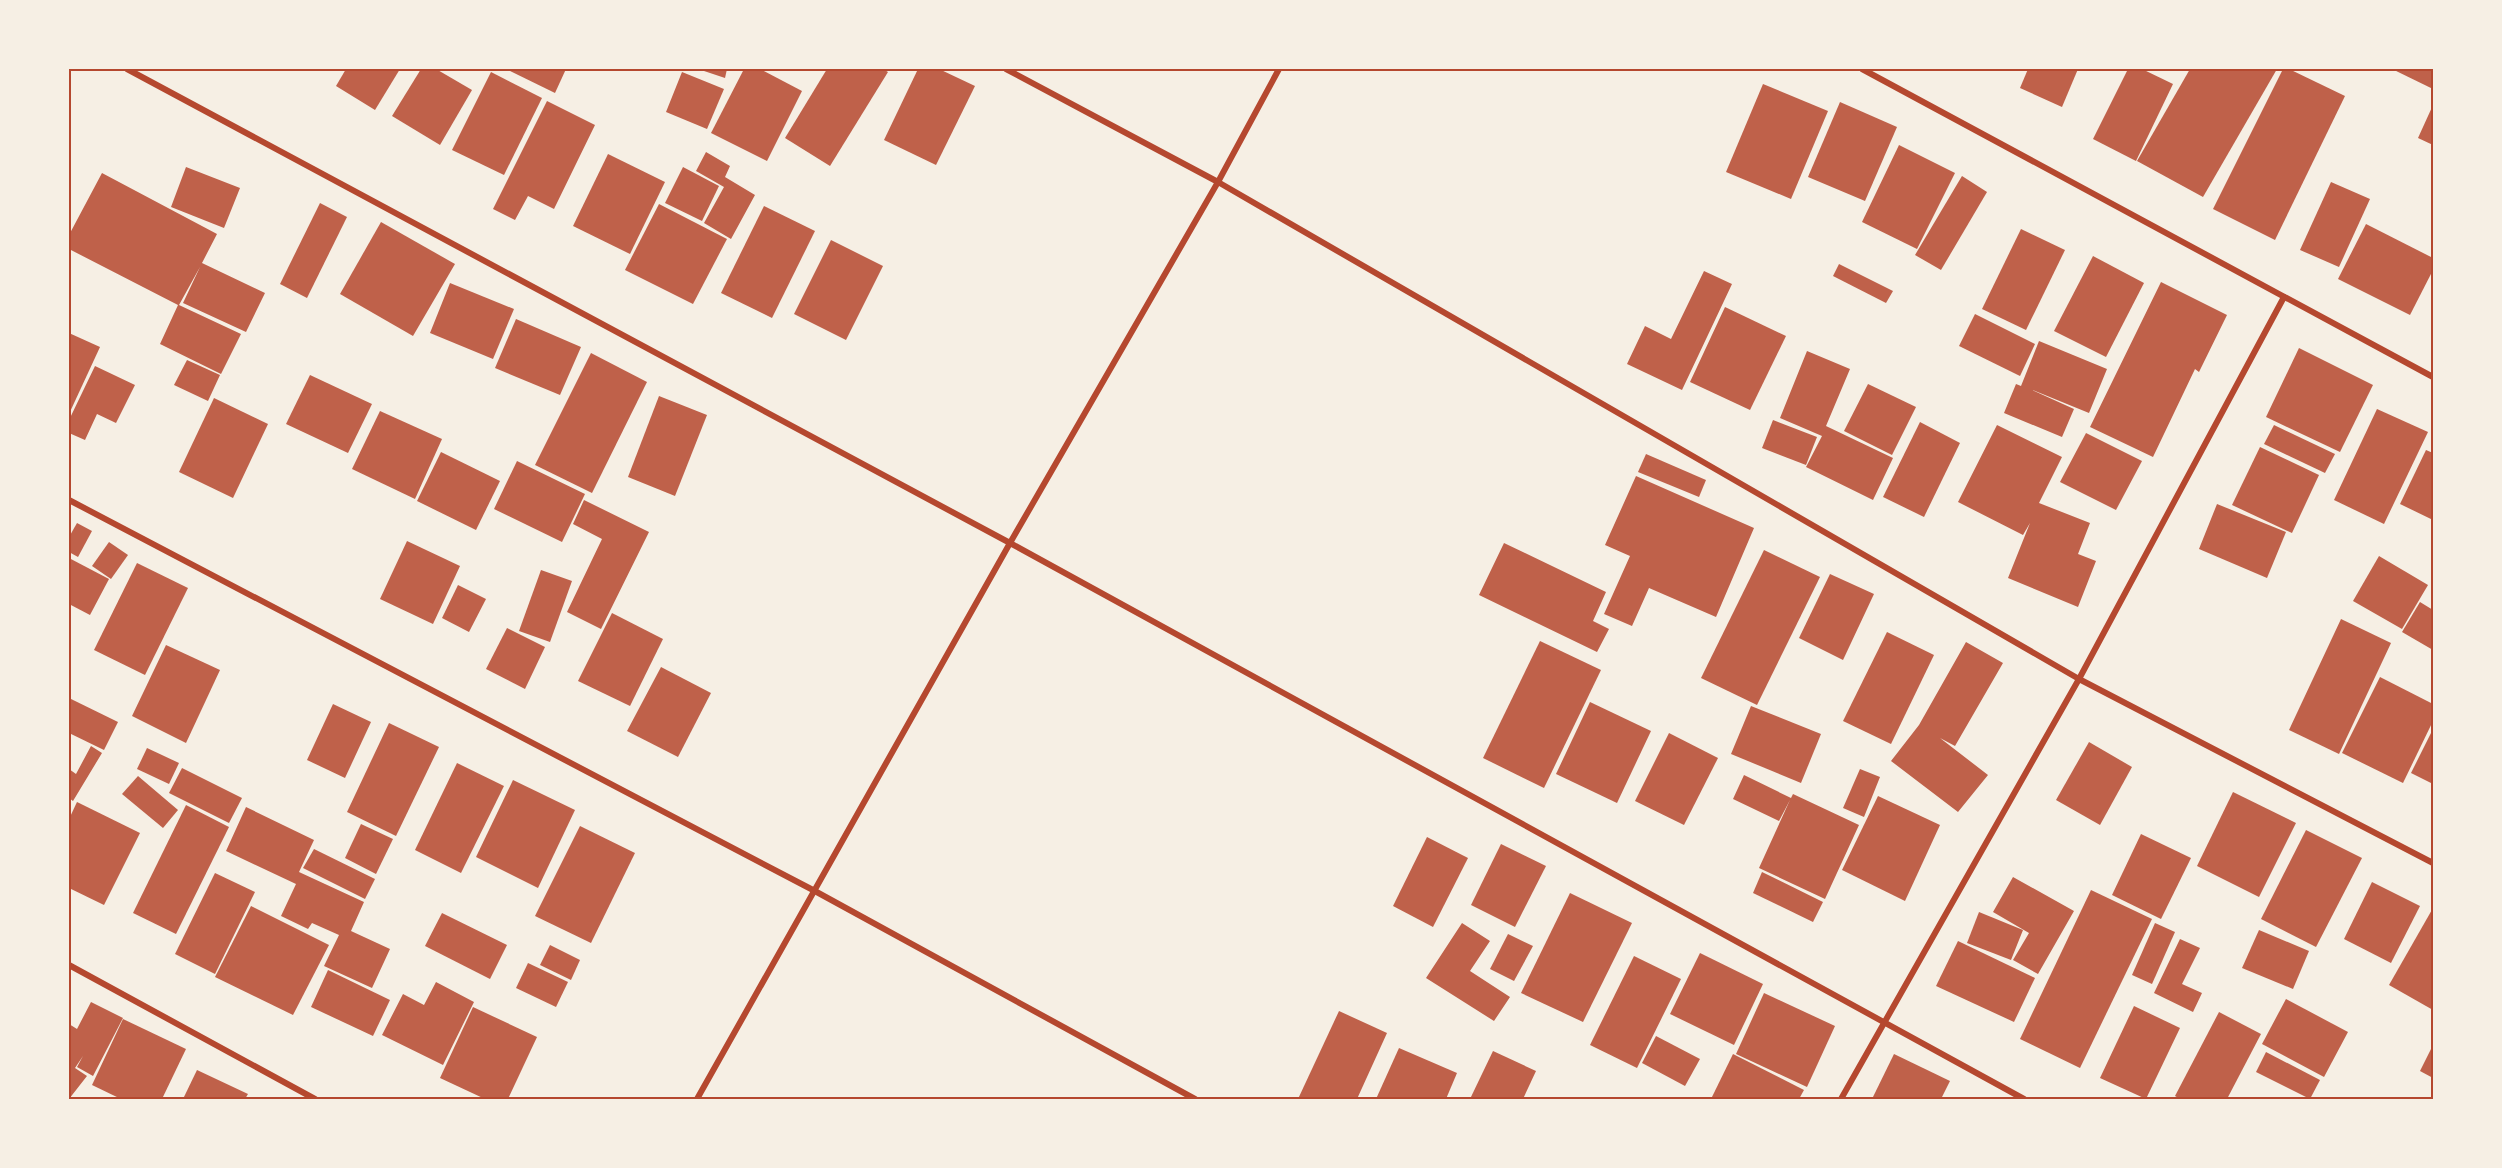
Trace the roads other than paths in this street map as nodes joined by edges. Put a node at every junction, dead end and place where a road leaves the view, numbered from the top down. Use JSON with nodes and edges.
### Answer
{"nodes":[{"id":1,"x":127,"y":69,"type":"edge"},
{"id":2,"x":1006,"y":69,"type":"edge"},
{"id":3,"x":1279,"y":69,"type":"edge"},
{"id":4,"x":1862,"y":69,"type":"edge"},
{"id":5,"x":1218,"y":183,"type":"junction"},
{"id":6,"x":2284,"y":297,"type":"junction"},
{"id":7,"x":2433,"y":377,"type":"edge"},
{"id":8,"x":69,"y":500,"type":"edge"},
{"id":9,"x":1010,"y":543,"type":"junction"},
{"id":10,"x":2079,"y":679,"type":"junction"},
{"id":11,"x":2433,"y":863,"type":"edge"},
{"id":12,"x":813,"y":890,"type":"junction"},
{"id":13,"x":69,"y":965,"type":"edge"},
{"id":14,"x":1883,"y":1022,"type":"junction"},
{"id":15,"x":315,"y":1099,"type":"edge"},
{"id":16,"x":697,"y":1099,"type":"edge"},
{"id":17,"x":1195,"y":1099,"type":"edge"},
{"id":18,"x":1841,"y":1099,"type":"edge"},
{"id":19,"x":2024,"y":1099,"type":"edge"}],
"edges":[{"from":1,"to":9,"type":"street"},
{"from":2,"to":5,"type":"street"},
{"from":3,"to":5,"type":"street"},
{"from":4,"to":6,"type":"street"},
{"from":5,"to":9,"type":"street"},
{"from":5,"to":10,"type":"street"},
{"from":6,"to":7,"type":"street"},
{"from":6,"to":10,"type":"street"},
{"from":8,"to":12,"type":"street"},
{"from":9,"to":12,"type":"street"},
{"from":9,"to":14,"type":"street"},
{"from":10,"to":11,"type":"street"},
{"from":10,"to":14,"type":"street"},
{"from":12,"to":16,"type":"street"},
{"from":12,"to":17,"type":"street"},
{"from":13,"to":15,"type":"street"},
{"from":14,"to":18,"type":"street"},
{"from":14,"to":19,"type":"street"}]}
